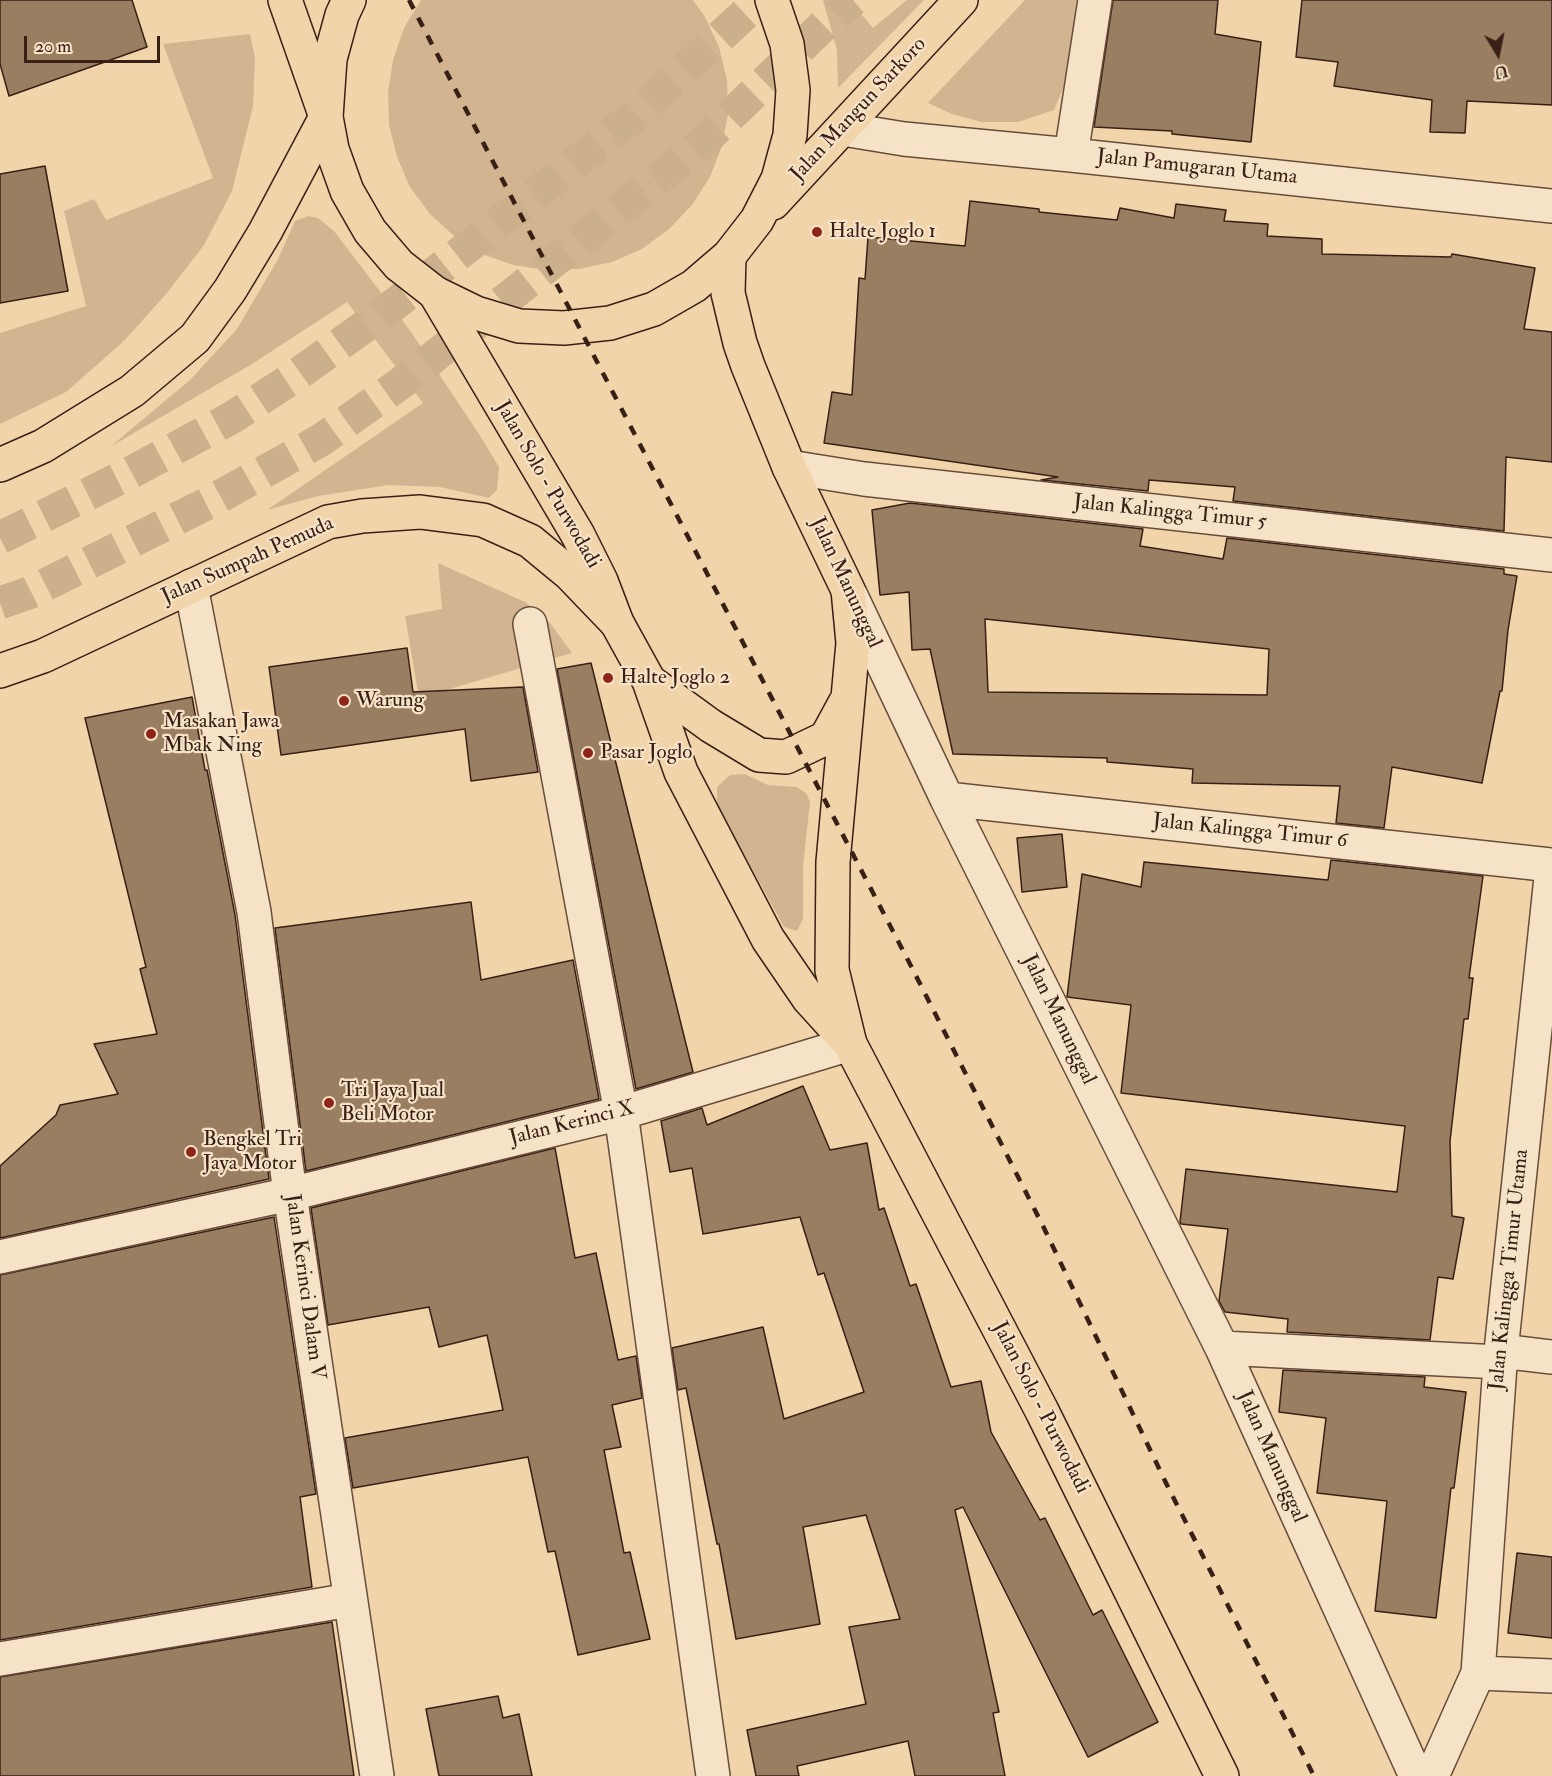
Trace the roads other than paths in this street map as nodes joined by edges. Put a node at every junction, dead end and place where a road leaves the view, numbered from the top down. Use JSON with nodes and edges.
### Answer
{"nodes":[{"id":1,"x":285,"y":0,"type":"edge"},
{"id":2,"x":349,"y":0,"type":"edge"},
{"id":3,"x":772,"y":0,"type":"edge"},
{"id":4,"x":961,"y":0,"type":"edge"},
{"id":5,"x":1095,"y":0,"type":"edge"},
{"id":6,"x":326,"y":117,"type":"junction"},
{"id":7,"x":843,"y":129,"type":"junction"},
{"id":8,"x":1071,"y":154,"type":"junction"},
{"id":9,"x":1552,"y":206,"type":"edge"},
{"id":10,"x":757,"y":220,"type":"junction"},
{"id":11,"x":729,"y":256,"type":"junction"},
{"id":12,"x":435,"y":293,"type":"junction"},
{"id":13,"x":0,"y":465,"type":"edge"},
{"id":14,"x":789,"y":467,"type":"junction"},
{"id":15,"x":1552,"y":555,"type":"edge"},
{"id":16,"x":191,"y":586,"type":"junction"},
{"id":17,"x":848,"y":590,"type":"junction"},
{"id":18,"x":617,"y":623,"type":"junction"},
{"id":19,"x":530,"y":624,"type":"dead end"},
{"id":20,"x":0,"y":672,"type":"edge"},
{"id":21,"x":649,"y":681,"type":"junction"},
{"id":22,"x":848,"y":698,"type":"junction"},
{"id":23,"x":947,"y":799,"type":"junction"},
{"id":24,"x":1552,"y":867,"type":"edge"},
{"id":25,"x":850,"y":1044,"type":"junction"},
{"id":26,"x":1540,"y":1104,"type":"edge"},
{"id":27,"x":621,"y":1113,"type":"junction"},
{"id":28,"x":290,"y":1194,"type":"junction"},
{"id":29,"x":0,"y":1257,"type":"edge"},
{"id":30,"x":1222,"y":1348,"type":"junction"},
{"id":31,"x":1500,"y":1356,"type":"junction"},
{"id":32,"x":1552,"y":1357,"type":"edge"},
{"id":33,"x":350,"y":1600,"type":"junction"},
{"id":34,"x":0,"y":1659,"type":"edge"},
{"id":35,"x":1478,"y":1673,"type":"junction"},
{"id":36,"x":1552,"y":1676,"type":"edge"},
{"id":37,"x":1219,"y":1775,"type":"edge"},
{"id":38,"x":377,"y":1776,"type":"edge"},
{"id":39,"x":713,"y":1776,"type":"edge"},
{"id":40,"x":1416,"y":1776,"type":"edge"},
{"id":41,"x":1432,"y":1776,"type":"edge"}],
"edges":[{"from":1,"to":6,"type":"main road"},
{"from":2,"to":6,"type":"main road"},
{"from":3,"to":10,"type":"main road"},
{"from":4,"to":7,"type":"main road","name":"Jalan Mangun Sarkoro"},
{"from":5,"to":8,"type":"street"},
{"from":6,"to":12,"type":"main road"},
{"from":6,"to":13,"type":"main road"},
{"from":7,"to":8,"type":"street","name":"Jalan Pamugaran Utama"},
{"from":7,"to":10,"type":"main road","name":"Jalan Mangun Sarkoro"},
{"from":8,"to":9,"type":"street","name":"Jalan Pamugaran Utama"},
{"from":10,"to":11,"type":"main road"},
{"from":11,"to":12,"type":"main road"},
{"from":11,"to":14,"type":"main road","name":"Jalan Manunggal"},
{"from":12,"to":18,"type":"main road","name":"Jalan Solo - Purwodadi"},
{"from":14,"to":15,"type":"street","name":"Jalan Kalingga Timur 5"},
{"from":14,"to":17,"type":"main road","name":"Jalan Manunggal"},
{"from":16,"to":18,"type":"main road","name":"Jalan Sumpah Pemuda"},
{"from":16,"to":20,"type":"main road","name":"Jalan Sumpah Pemuda"},
{"from":16,"to":28,"type":"street","name":"Jalan Kerinci Dalam V"},
{"from":17,"to":22,"type":"main road","name":"Jalan Solo - Purwodadi"},
{"from":17,"to":23,"type":"street","name":"Jalan Manunggal"},
{"from":18,"to":21,"type":"main road","name":"Jalan Solo - Purwodadi"},
{"from":19,"to":27,"type":"street"},
{"from":21,"to":22,"type":"main road","name":"Jalan Solo - Purwodadi"},
{"from":21,"to":25,"type":"main road","name":"Jalan Solo - Purwodadi"},
{"from":22,"to":25,"type":"main road","name":"Jalan Solo - Purwodadi"},
{"from":23,"to":24,"type":"street","name":"Jalan Kalingga Timur 6"},
{"from":23,"to":30,"type":"street","name":"Jalan Manunggal"},
{"from":24,"to":26,"type":"street","name":"Jalan Kalingga Timur Utama"},
{"from":25,"to":27,"type":"street","name":"Jalan Kerinci X"},
{"from":25,"to":37,"type":"main road","name":"Jalan Solo - Purwodadi"},
{"from":26,"to":31,"type":"street","name":"Jalan Kalingga Timur Utama"},
{"from":27,"to":28,"type":"street","name":"Jalan Kerinci X"},
{"from":27,"to":39,"type":"street"},
{"from":28,"to":29,"type":"street","name":"Jalan Kerinci X"},
{"from":28,"to":33,"type":"street","name":"Jalan Kerinci Dalam V"},
{"from":30,"to":31,"type":"street"},
{"from":30,"to":40,"type":"street","name":"Jalan Manunggal"},
{"from":31,"to":32,"type":"street"},
{"from":31,"to":35,"type":"street","name":"Jalan Kalingga Timur Utama"},
{"from":33,"to":34,"type":"street"},
{"from":33,"to":38,"type":"street","name":"Jalan Kerinci Dalam V"},
{"from":35,"to":36,"type":"street"},
{"from":35,"to":41,"type":"street"}]}
